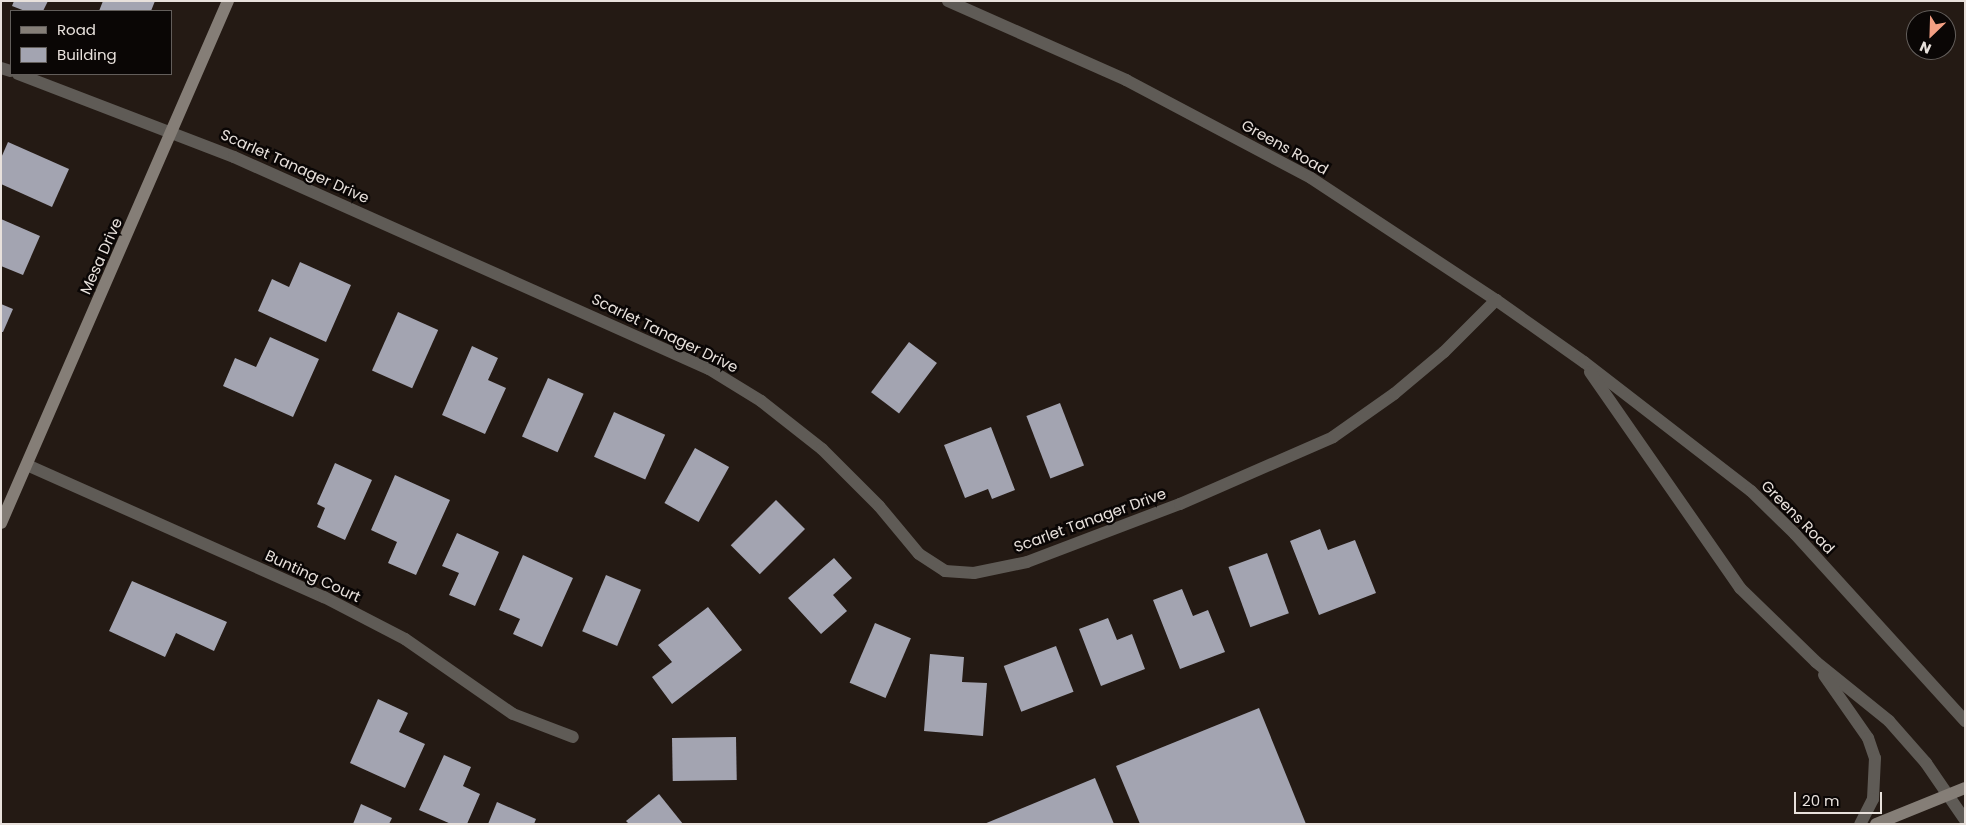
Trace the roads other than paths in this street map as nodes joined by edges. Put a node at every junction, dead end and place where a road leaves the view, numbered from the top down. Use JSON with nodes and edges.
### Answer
{"nodes":[{"id":1,"x":228,"y":1,"type":"edge"},
{"id":2,"x":948,"y":1,"type":"edge"},
{"id":3,"x":21,"y":75,"type":"edge"},
{"id":4,"x":173,"y":132,"type":"junction"},
{"id":5,"x":1496,"y":300,"type":"junction"},
{"id":6,"x":1584,"y":362,"type":"junction"},
{"id":7,"x":27,"y":465,"type":"junction"},
{"id":8,"x":1,"y":523,"type":"edge"},
{"id":9,"x":1816,"y":662,"type":"junction"},
{"id":10,"x":1965,"y":721,"type":"edge"},
{"id":11,"x":573,"y":737,"type":"dead end"},
{"id":12,"x":1965,"y":788,"type":"edge"},
{"id":13,"x":1948,"y":794,"type":"junction"},
{"id":14,"x":1965,"y":820,"type":"edge"},
{"id":15,"x":1860,"y":824,"type":"edge"},
{"id":16,"x":1876,"y":824,"type":"edge"}],
"edges":[{"from":1,"to":4,"type":"street","name":"Mesa Drive"},
{"from":2,"to":5,"type":"street","name":"Greens Road"},
{"from":3,"to":4,"type":"street","name":"Scarlet Tanager Drive"},
{"from":4,"to":5,"type":"street","name":"Scarlet Tanager Drive"},
{"from":4,"to":7,"type":"street","name":"Mesa Drive"},
{"from":5,"to":6,"type":"street","name":"Greens Road"},
{"from":6,"to":9,"type":"street","name":"Greens Road"},
{"from":6,"to":10,"type":"street","name":"Greens Road"},
{"from":7,"to":8,"type":"street","name":"Mesa Drive"},
{"from":7,"to":11,"type":"street","name":"Bunting Court"},
{"from":9,"to":13,"type":"street","name":"Greens Road"},
{"from":9,"to":15,"type":"street","name":"Greens Road"},
{"from":12,"to":13,"type":"street"},
{"from":13,"to":14,"type":"street","name":"Greens Road"},
{"from":13,"to":16,"type":"street"}]}
